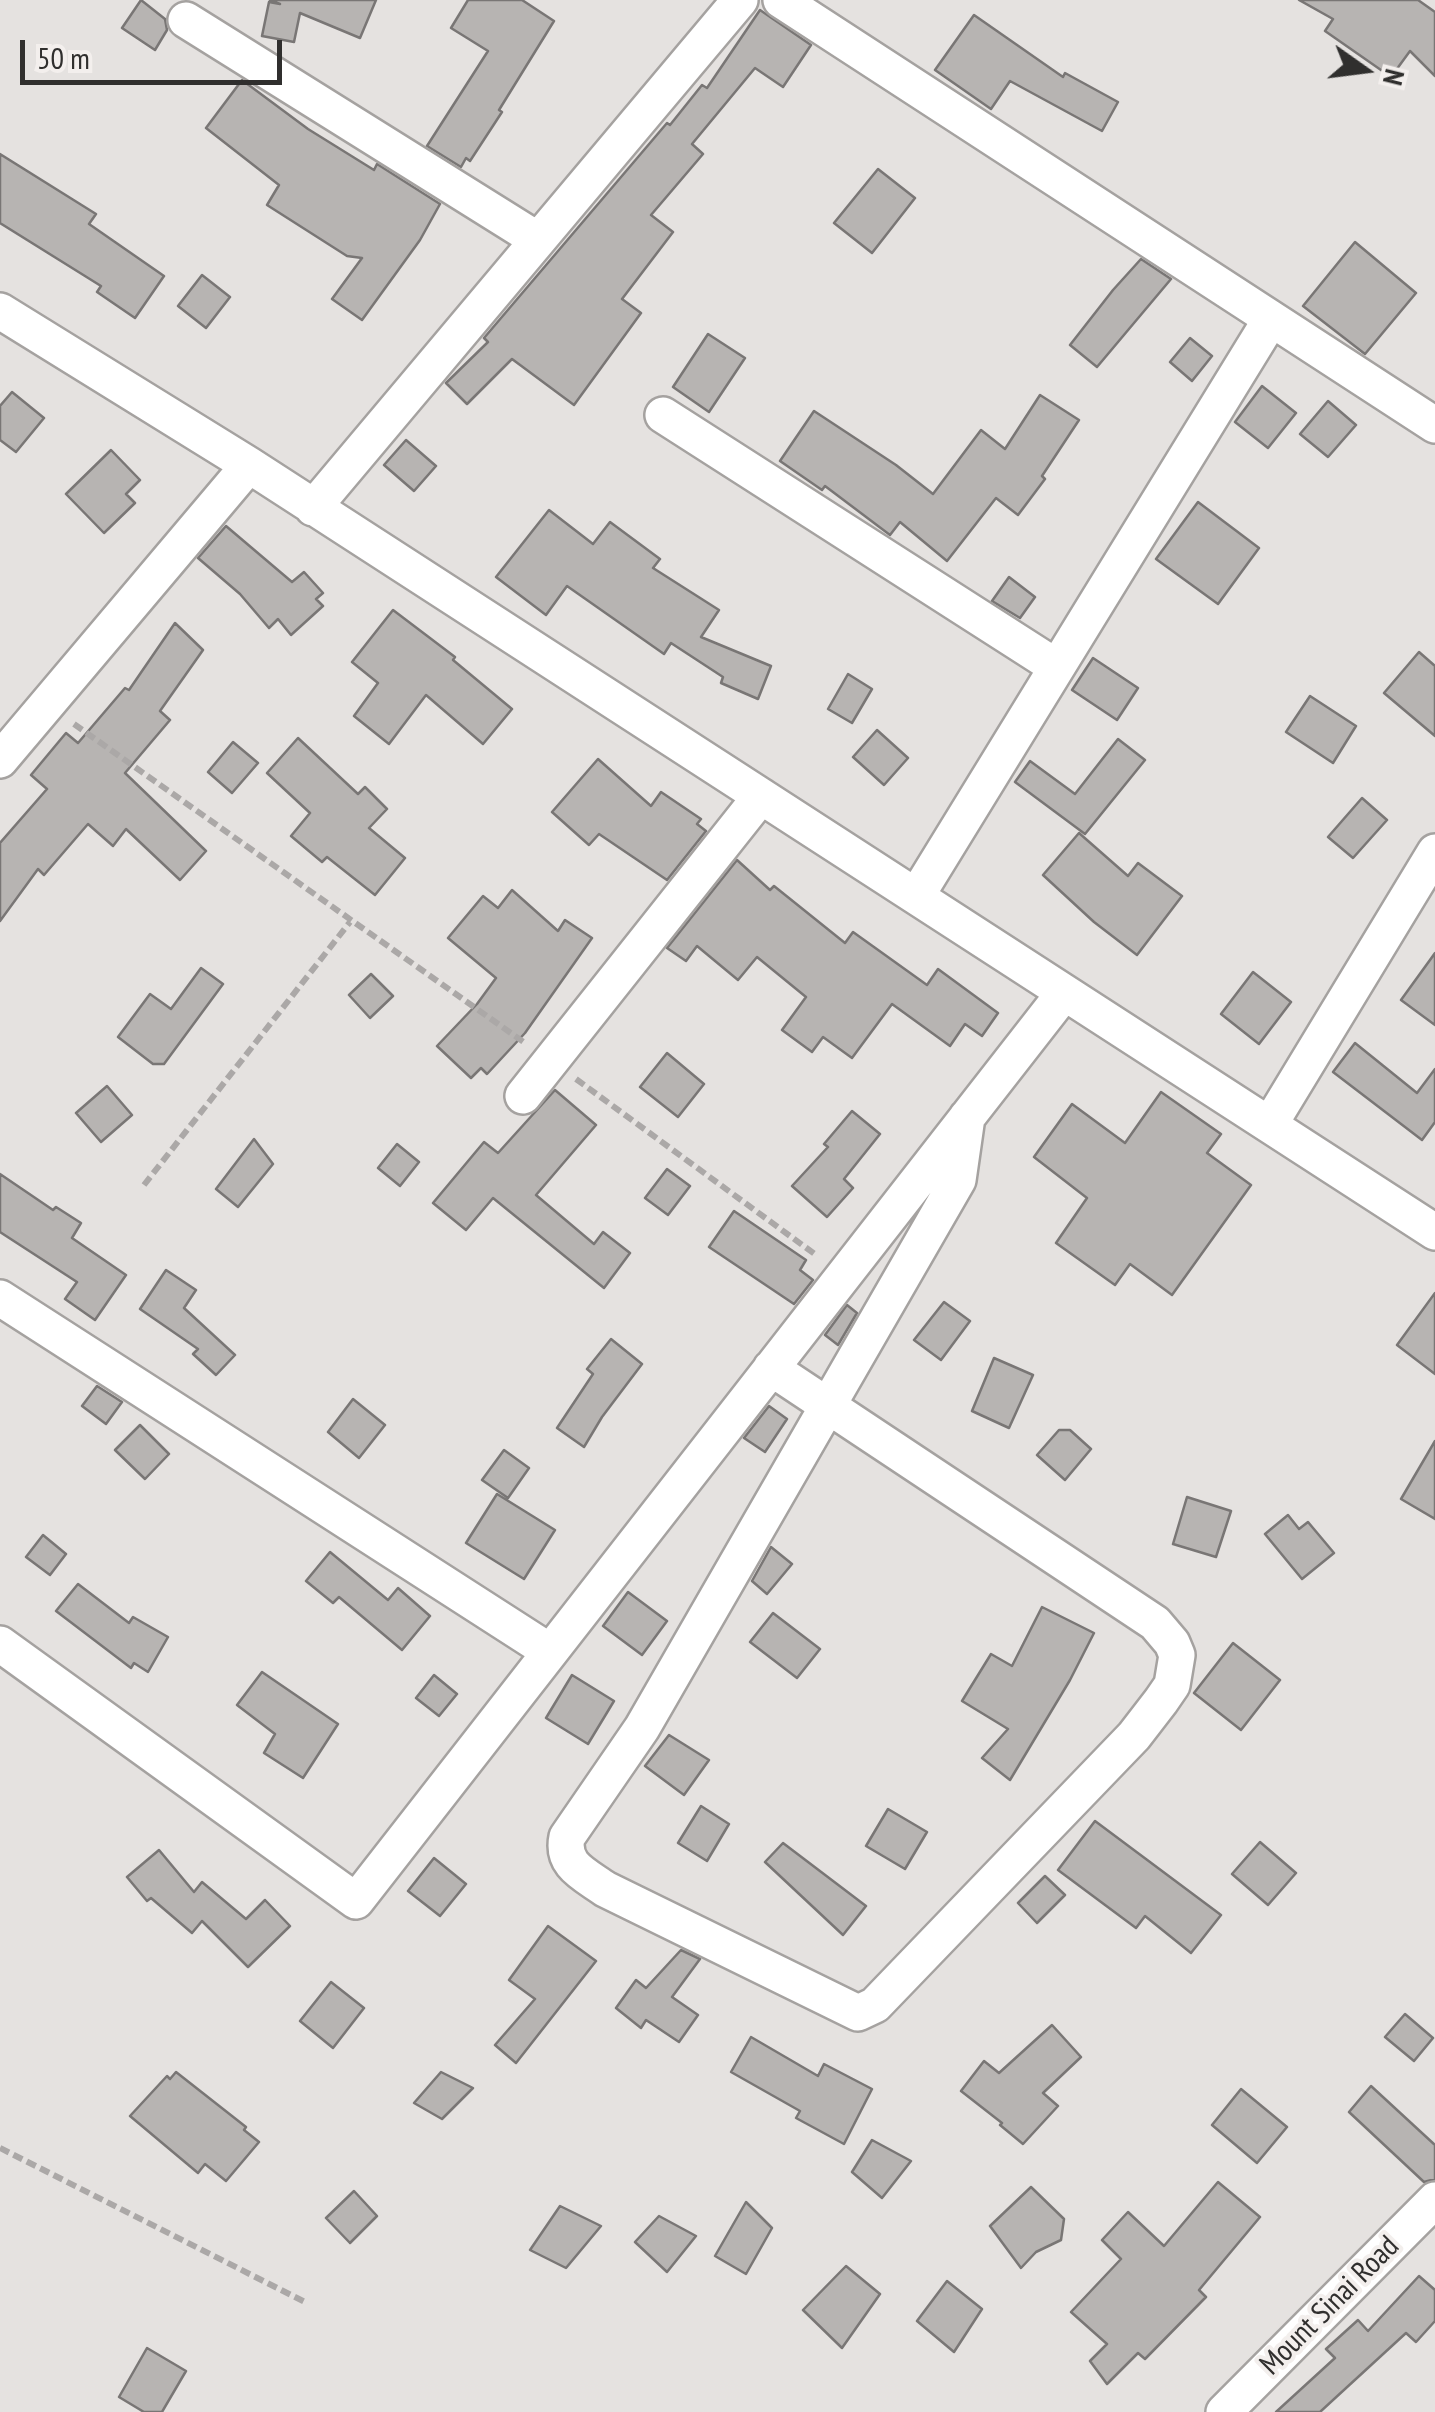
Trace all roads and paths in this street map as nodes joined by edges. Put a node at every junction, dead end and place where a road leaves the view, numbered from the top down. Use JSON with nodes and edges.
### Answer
{"nodes":[{"id":1,"x":740,"y":0,"type":"edge"},
{"id":2,"x":781,"y":0,"type":"edge"},
{"id":3,"x":186,"y":20,"type":"dead end"},
{"id":4,"x":538,"y":240,"type":"junction"},
{"id":5,"x":0,"y":311,"type":"edge"},
{"id":6,"x":1271,"y":319,"type":"junction"},
{"id":7,"x":663,"y":415,"type":"dead end"},
{"id":8,"x":1435,"y":426,"type":"edge"},
{"id":9,"x":248,"y":465,"type":"junction"},
{"id":10,"x":313,"y":508,"type":"junction"},
{"id":11,"x":1055,"y":666,"type":"junction"},
{"id":12,"x":48,"y":706,"type":"junction"},
{"id":13,"x":0,"y":760,"type":"edge"},
{"id":14,"x":761,"y":796,"type":"junction"},
{"id":15,"x":1435,"y":852,"type":"edge"},
{"id":16,"x":916,"y":895,"type":"junction"},
{"id":17,"x":350,"y":922,"type":"junction"},
{"id":18,"x":1064,"y":993,"type":"junction"},
{"id":19,"x":550,"y":1061,"type":"junction"},
{"id":20,"x":523,"y":1096,"type":"dead end"},
{"id":21,"x":968,"y":1117,"type":"junction"},
{"id":22,"x":1270,"y":1124,"type":"junction"},
{"id":23,"x":144,"y":1185,"type":"dead end"},
{"id":24,"x":1435,"y":1232,"type":"edge"},
{"id":25,"x":844,"y":1275,"type":"junction"},
{"id":26,"x":0,"y":1298,"type":"edge"},
{"id":27,"x":771,"y":1368,"type":"junction"},
{"id":28,"x":828,"y":1406,"type":"junction"},
{"id":29,"x":0,"y":1644,"type":"edge"},
{"id":30,"x":549,"y":1651,"type":"junction"},
{"id":31,"x":0,"y":2148,"type":"edge"},
{"id":32,"x":1435,"y":2200,"type":"edge"},
{"id":33,"x":304,"y":2302,"type":"dead end"},
{"id":34,"x":1224,"y":2412,"type":"edge"}],
"edges":[{"from":1,"to":4,"type":"street"},
{"from":2,"to":6,"type":"street"},
{"from":3,"to":4,"type":"street"},
{"from":4,"to":10,"type":"street"},
{"from":5,"to":9,"type":"street"},
{"from":6,"to":8,"type":"street"},
{"from":6,"to":11,"type":"street"},
{"from":7,"to":11,"type":"street"},
{"from":9,"to":10,"type":"street"},
{"from":9,"to":12,"type":"street"},
{"from":10,"to":14,"type":"street"},
{"from":11,"to":16,"type":"street"},
{"from":12,"to":13,"type":"street"},
{"from":12,"to":17,"type":"path"},
{"from":14,"to":16,"type":"street"},
{"from":14,"to":19,"type":"street"},
{"from":15,"to":22,"type":"street"},
{"from":16,"to":18,"type":"street"},
{"from":17,"to":19,"type":"path"},
{"from":17,"to":23,"type":"path"},
{"from":18,"to":21,"type":"street"},
{"from":18,"to":22,"type":"street"},
{"from":19,"to":20,"type":"street"},
{"from":19,"to":25,"type":"path"},
{"from":21,"to":25,"type":"street"},
{"from":21,"to":28,"type":"street"},
{"from":22,"to":24,"type":"street"},
{"from":25,"to":27,"type":"street"},
{"from":26,"to":30,"type":"street"},
{"from":27,"to":28,"type":"street"},
{"from":27,"to":30,"type":"street"},
{"from":28,"to":28,"type":"street"},
{"from":29,"to":30,"type":"street"},
{"from":31,"to":33,"type":"path"},
{"from":32,"to":34,"type":"street","name":"Mount Sinai Road"}]}
